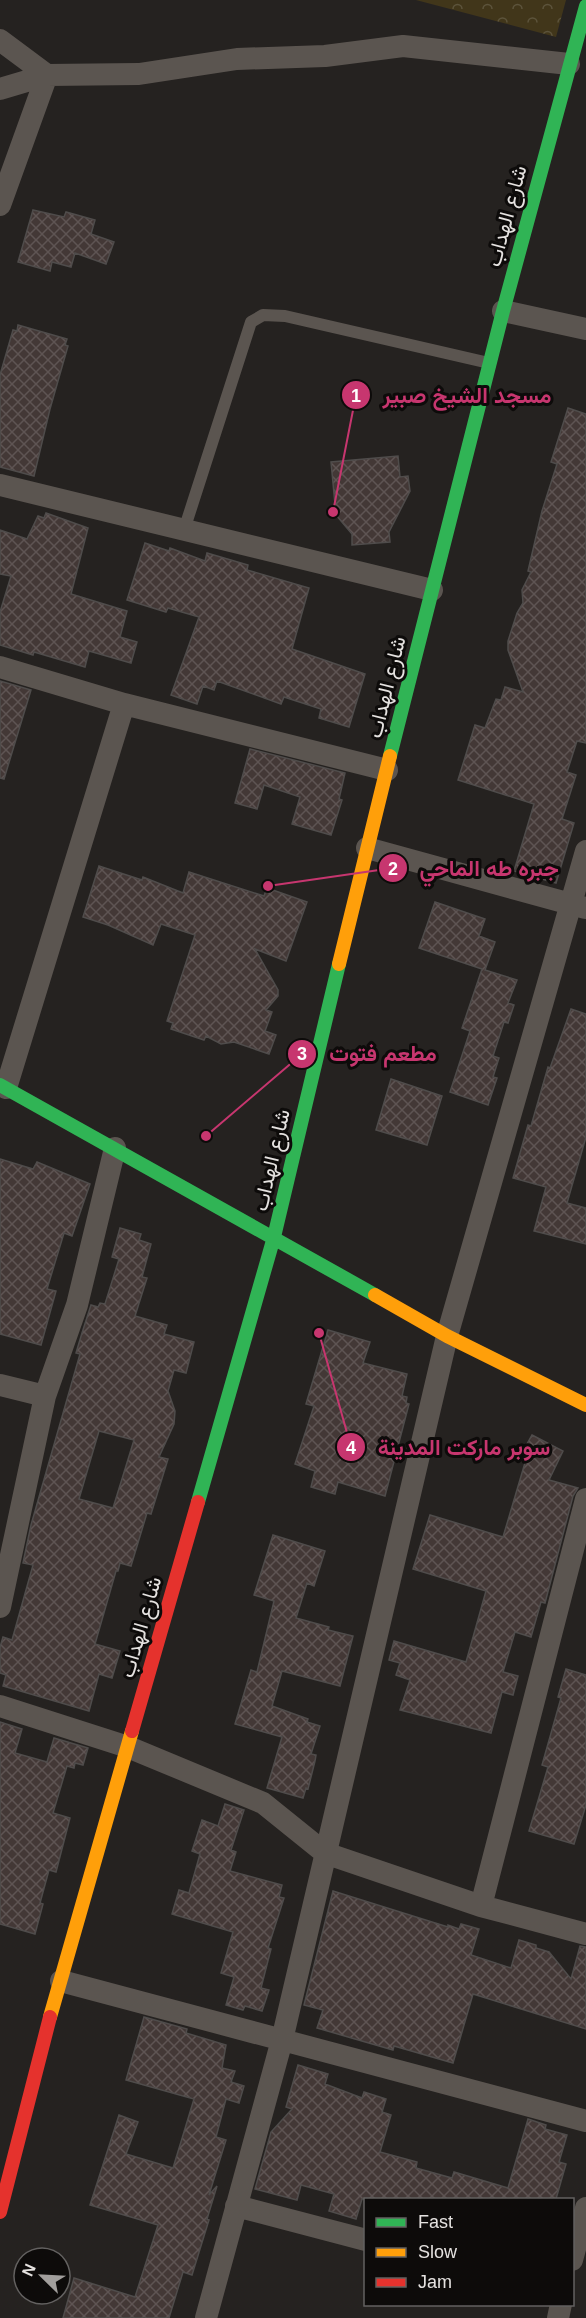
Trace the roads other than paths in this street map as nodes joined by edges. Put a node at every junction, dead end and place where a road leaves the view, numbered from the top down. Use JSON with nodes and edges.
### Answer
{"nodes":[{"id":1,"x":586,"y":6,"type":"edge"},
{"id":2,"x":0,"y":40,"type":"edge"},
{"id":3,"x":568,"y":64,"type":"junction"},
{"id":4,"x":47,"y":75,"type":"junction"},
{"id":5,"x":0,"y":89,"type":"edge"},
{"id":6,"x":0,"y":205,"type":"edge"},
{"id":7,"x":503,"y":311,"type":"junction"},
{"id":8,"x":586,"y":329,"type":"edge"},
{"id":9,"x":489,"y":363,"type":"junction"},
{"id":10,"x":0,"y":486,"type":"edge"},
{"id":11,"x":184,"y":530,"type":"junction"},
{"id":12,"x":432,"y":590,"type":"junction"},
{"id":13,"x":0,"y":667,"type":"edge"},
{"id":14,"x":124,"y":704,"type":"junction"},
{"id":15,"x":387,"y":770,"type":"junction"},
{"id":16,"x":367,"y":848,"type":"junction"},
{"id":17,"x":586,"y":851,"type":"edge"},
{"id":18,"x":579,"y":907,"type":"edge"},
{"id":19,"x":3,"y":1087,"type":"edge"},
{"id":20,"x":115,"y":1148,"type":"junction"},
{"id":21,"x":274,"y":1237,"type":"junction"},
{"id":22,"x":447,"y":1336,"type":"junction"},
{"id":23,"x":0,"y":1385,"type":"edge"},
{"id":24,"x":45,"y":1396,"type":"junction"},
{"id":25,"x":586,"y":1405,"type":"edge"},
{"id":26,"x":586,"y":1499,"type":"edge"},
{"id":27,"x":0,"y":1607,"type":"edge"},
{"id":28,"x":0,"y":1706,"type":"edge"},
{"id":29,"x":128,"y":1747,"type":"junction"},
{"id":30,"x":325,"y":1853,"type":"junction"},
{"id":31,"x":481,"y":1906,"type":"junction"},
{"id":32,"x":586,"y":1934,"type":"edge"},
{"id":33,"x":61,"y":1981,"type":"junction"},
{"id":34,"x":282,"y":2040,"type":"junction"},
{"id":35,"x":586,"y":2121,"type":"edge"},
{"id":36,"x":236,"y":2206,"type":"junction"},
{"id":37,"x":1,"y":2207,"type":"edge"},
{"id":38,"x":586,"y":2208,"type":"edge"},
{"id":39,"x":364,"y":2239,"type":"edge"},
{"id":40,"x":574,"y":2256,"type":"edge"},
{"id":41,"x":206,"y":2318,"type":"edge"}],
"edges":[{"from":1,"to":3,"type":"street","name":"شارع الهداب"},
{"from":2,"to":4,"type":"street"},
{"from":3,"to":4,"type":"street"},
{"from":3,"to":7,"type":"street","name":"شارع الهداب"},
{"from":4,"to":5,"type":"street"},
{"from":4,"to":6,"type":"street"},
{"from":7,"to":8,"type":"street"},
{"from":7,"to":9,"type":"street","name":"شارع الهداب"},
{"from":9,"to":11,"type":"lane"},
{"from":9,"to":12,"type":"street","name":"شارع الهداب"},
{"from":10,"to":11,"type":"street"},
{"from":11,"to":12,"type":"street"},
{"from":12,"to":15,"type":"street","name":"شارع الهداب"},
{"from":13,"to":14,"type":"street"},
{"from":14,"to":15,"type":"street"},
{"from":14,"to":19,"type":"street"},
{"from":15,"to":16,"type":"street","name":"شارع الهداب"},
{"from":16,"to":18,"type":"street"},
{"from":16,"to":21,"type":"street","name":"شارع الهداب"},
{"from":17,"to":18,"type":"street"},
{"from":18,"to":22,"type":"street"},
{"from":19,"to":20,"type":"street"},
{"from":20,"to":21,"type":"street"},
{"from":20,"to":24,"type":"street"},
{"from":21,"to":22,"type":"street"},
{"from":21,"to":29,"type":"street","name":"شارع الهداب"},
{"from":22,"to":25,"type":"street"},
{"from":22,"to":30,"type":"street"},
{"from":23,"to":24,"type":"street"},
{"from":24,"to":27,"type":"street"},
{"from":26,"to":31,"type":"street"},
{"from":28,"to":29,"type":"street"},
{"from":29,"to":30,"type":"street"},
{"from":29,"to":33,"type":"street","name":"شارع الهداب"},
{"from":30,"to":31,"type":"street"},
{"from":30,"to":34,"type":"street"},
{"from":31,"to":32,"type":"street"},
{"from":33,"to":34,"type":"street"},
{"from":33,"to":37,"type":"street","name":"شارع الهداب"},
{"from":34,"to":35,"type":"street"},
{"from":34,"to":36,"type":"street"},
{"from":36,"to":39,"type":"street"},
{"from":36,"to":41,"type":"street"},
{"from":38,"to":40,"type":"street"}]}
